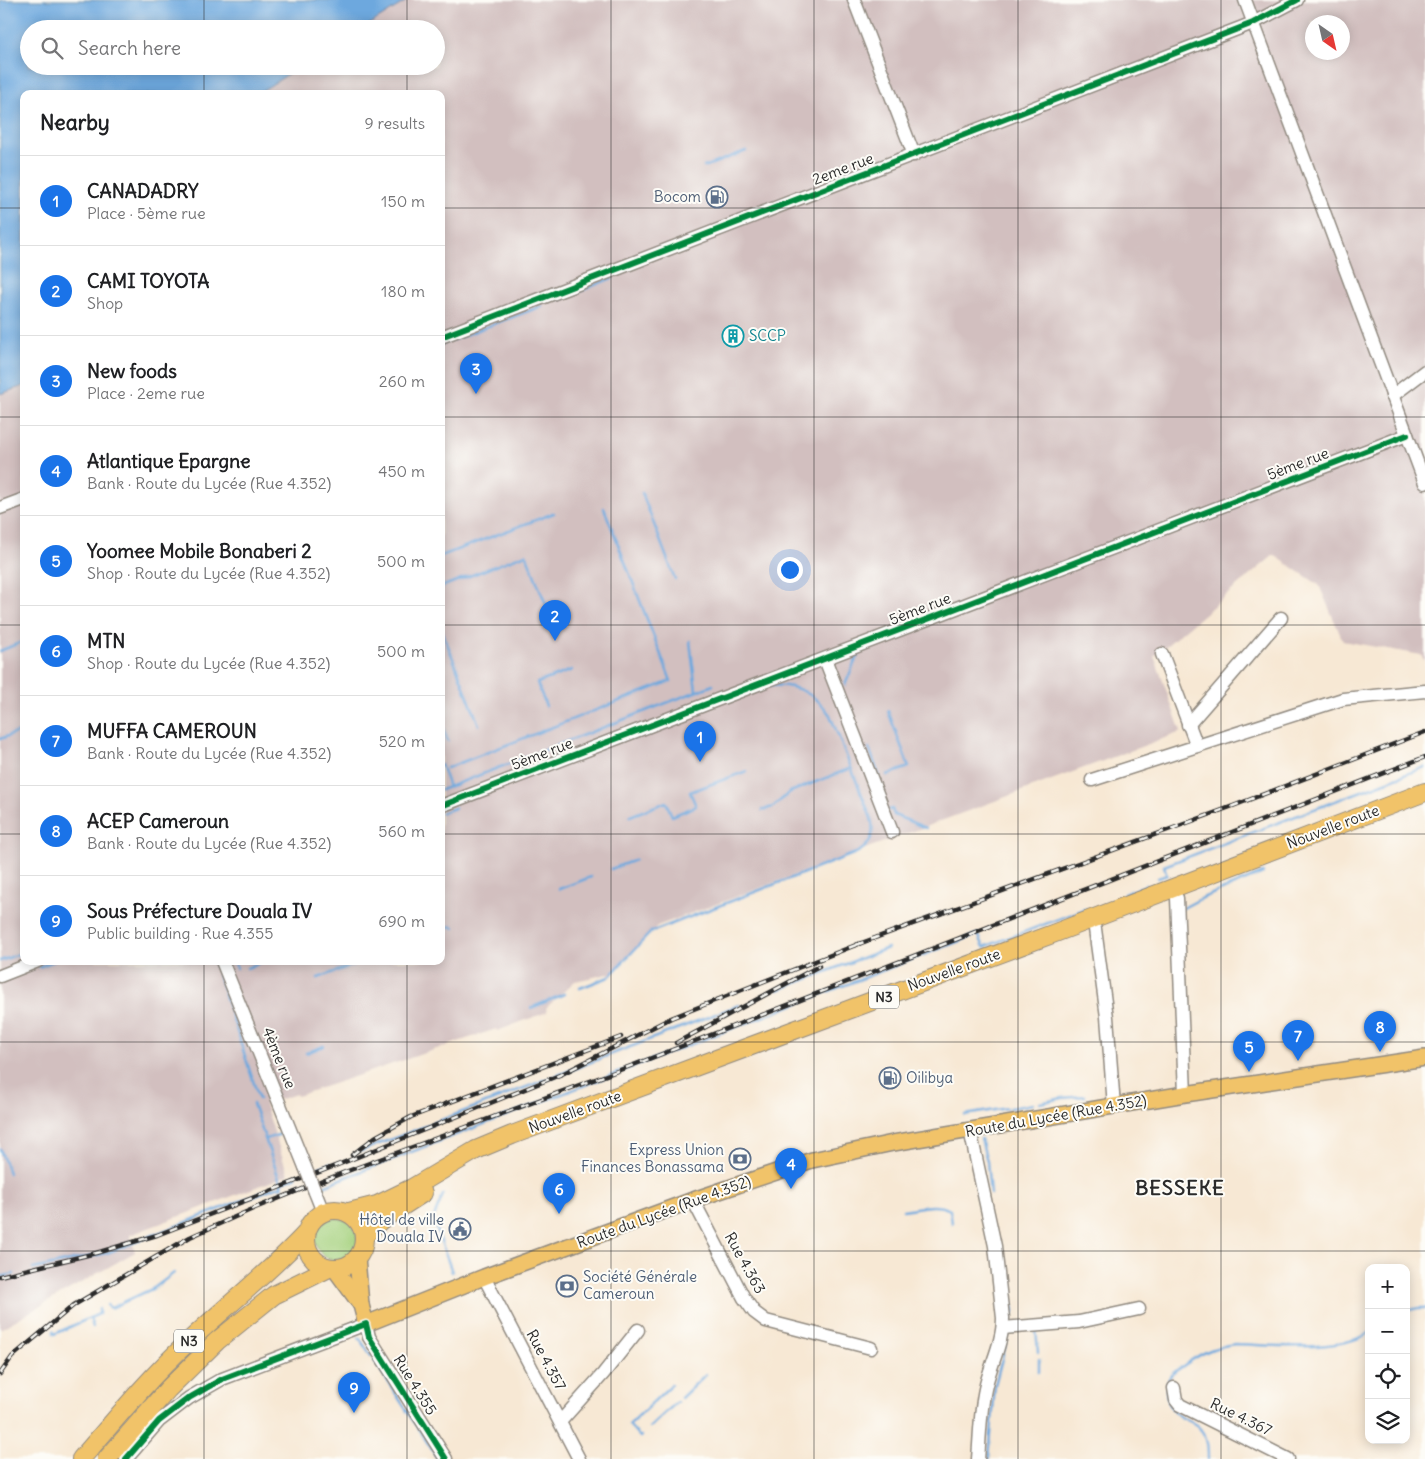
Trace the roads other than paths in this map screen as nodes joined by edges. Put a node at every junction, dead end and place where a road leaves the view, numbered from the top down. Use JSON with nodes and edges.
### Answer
{"nodes":[{"id":1,"x":854,"y":0,"type":"edge"},
{"id":2,"x":1245,"y":0,"type":"edge"},
{"id":3,"x":1297,"y":0,"type":"edge"},
{"id":4,"x":1253,"y":23,"type":"junction"},
{"id":5,"x":914,"y":154,"type":"junction"},
{"id":6,"x":445,"y":335,"type":"edge"},
{"id":7,"x":1425,"y":371,"type":"edge"},
{"id":8,"x":1392,"y":396,"type":"junction"},
{"id":9,"x":1407,"y":435,"type":"junction"},
{"id":10,"x":1425,"y":483,"type":"edge"},
{"id":11,"x":20,"y":500,"type":"edge"},
{"id":12,"x":0,"y":508,"type":"edge"},
{"id":13,"x":1281,"y":618,"type":"dead end"},
{"id":14,"x":1162,"y":654,"type":"dead end"},
{"id":15,"x":825,"y":659,"type":"junction"},
{"id":16,"x":1425,"y":691,"type":"edge"},
{"id":17,"x":1188,"y":725,"type":"junction"},
{"id":18,"x":1197,"y":746,"type":"junction"},
{"id":19,"x":1092,"y":780,"type":"dead end"},
{"id":20,"x":1425,"y":792,"type":"edge"},
{"id":21,"x":445,"y":804,"type":"edge"},
{"id":22,"x":1425,"y":805,"type":"edge"},
{"id":23,"x":892,"y":832,"type":"dead end"},
{"id":24,"x":1177,"y":898,"type":"junction"},
{"id":25,"x":1095,"y":929,"type":"junction"},
{"id":26,"x":1057,"y":938,"type":"junction"},
{"id":27,"x":28,"y":965,"type":"edge"},
{"id":28,"x":224,"y":965,"type":"edge"},
{"id":29,"x":0,"y":976,"type":"edge"},
{"id":30,"x":1425,"y":1058,"type":"edge"},
{"id":31,"x":1185,"y":1094,"type":"junction"},
{"id":32,"x":1114,"y":1106,"type":"junction"},
{"id":33,"x":970,"y":1130,"type":"junction"},
{"id":34,"x":692,"y":1200,"type":"junction"},
{"id":35,"x":323,"y":1212,"type":"junction"},
{"id":36,"x":349,"y":1212,"type":"junction"},
{"id":37,"x":306,"y":1233,"type":"junction"},
{"id":38,"x":365,"y":1235,"type":"junction"},
{"id":39,"x":357,"y":1258,"type":"junction"},
{"id":40,"x":332,"y":1268,"type":"junction"},
{"id":41,"x":484,"y":1277,"type":"junction"},
{"id":42,"x":361,"y":1306,"type":"junction"},
{"id":43,"x":1139,"y":1309,"type":"dead end"},
{"id":44,"x":366,"y":1324,"type":"junction"},
{"id":45,"x":1003,"y":1328,"type":"junction"},
{"id":46,"x":638,"y":1330,"type":"dead end"},
{"id":47,"x":870,"y":1348,"type":"dead end"},
{"id":48,"x":1174,"y":1388,"type":"dead end"},
{"id":49,"x":560,"y":1422,"type":"junction"},
{"id":50,"x":81,"y":1459,"type":"edge"},
{"id":51,"x":107,"y":1459,"type":"edge"},
{"id":52,"x":126,"y":1459,"type":"edge"},
{"id":53,"x":446,"y":1459,"type":"edge"},
{"id":54,"x":580,"y":1459,"type":"edge"},
{"id":55,"x":978,"y":1459,"type":"edge"},
{"id":56,"x":1288,"y":1459,"type":"edge"}],
"edges":[{"from":1,"to":5,"type":"street"},
{"from":2,"to":4,"type":"street"},
{"from":3,"to":4,"type":"street","name":"2eme rue"},
{"from":4,"to":5,"type":"street","name":"2eme rue"},
{"from":4,"to":8,"type":"street"},
{"from":5,"to":6,"type":"street","name":"2eme rue"},
{"from":7,"to":8,"type":"street"},
{"from":8,"to":9,"type":"street"},
{"from":9,"to":10,"type":"street"},
{"from":9,"to":15,"type":"street","name":"5ème rue"},
{"from":11,"to":12,"type":"street"},
{"from":13,"to":17,"type":"street"},
{"from":14,"to":17,"type":"street"},
{"from":15,"to":21,"type":"street","name":"5ème rue"},
{"from":15,"to":23,"type":"street"},
{"from":16,"to":18,"type":"street"},
{"from":17,"to":18,"type":"street"},
{"from":18,"to":19,"type":"street"},
{"from":20,"to":26,"type":"highway","name":"Nouvelle route","number":"N3"},
{"from":22,"to":24,"type":"highway","name":"Nouvelle route"},
{"from":24,"to":25,"type":"highway","name":"Nouvelle route"},
{"from":24,"to":31,"type":"street"},
{"from":25,"to":26,"type":"highway","name":"Nouvelle route"},
{"from":25,"to":32,"type":"street"},
{"from":26,"to":36,"type":"highway","name":"Nouvelle route","number":"N3"},
{"from":26,"to":38,"type":"highway","name":"Nouvelle route"},
{"from":27,"to":29,"type":"street"},
{"from":28,"to":35,"type":"street","name":"4ème rue","bridge":true},
{"from":30,"to":31,"type":"main road","name":"Route du Lycée (Rue 4.352)"},
{"from":31,"to":32,"type":"main road","name":"Route du Lycée (Rue 4.352)"},
{"from":32,"to":33,"type":"main road","name":"Route du Lycée (Rue 4.352)"},
{"from":33,"to":34,"type":"main road","name":"Route du Lycée (Rue 4.352)"},
{"from":33,"to":45,"type":"street"},
{"from":34,"to":41,"type":"main road","name":"Route du Lycée (Rue 4.352)"},
{"from":34,"to":47,"type":"street","name":"Rue 4.363"},
{"from":35,"to":36,"type":"highway","number":"N3"},
{"from":35,"to":37,"type":"highway","number":"N3"},
{"from":36,"to":38,"type":"highway"},
{"from":37,"to":40,"type":"highway"},
{"from":37,"to":50,"type":"highway","number":"N3"},
{"from":38,"to":39,"type":"highway"},
{"from":39,"to":40,"type":"highway"},
{"from":39,"to":42,"type":"main road"},
{"from":40,"to":42,"type":"main road"},
{"from":40,"to":51,"type":"highway"},
{"from":41,"to":44,"type":"main road","name":"Route du Lycée (Rue 4.352)"},
{"from":41,"to":49,"type":"street","name":"Rue 4.357"},
{"from":42,"to":44,"type":"main road"},
{"from":43,"to":45,"type":"street"},
{"from":44,"to":52,"type":"street","name":"Route du Lycée (Rue 4.352)"},
{"from":44,"to":53,"type":"street","name":"Rue 4.355"},
{"from":45,"to":55,"type":"street"},
{"from":46,"to":49,"type":"street"},
{"from":48,"to":56,"type":"street","name":"Rue 4.367"},
{"from":49,"to":54,"type":"street","name":"Rue 4.357"}]}
